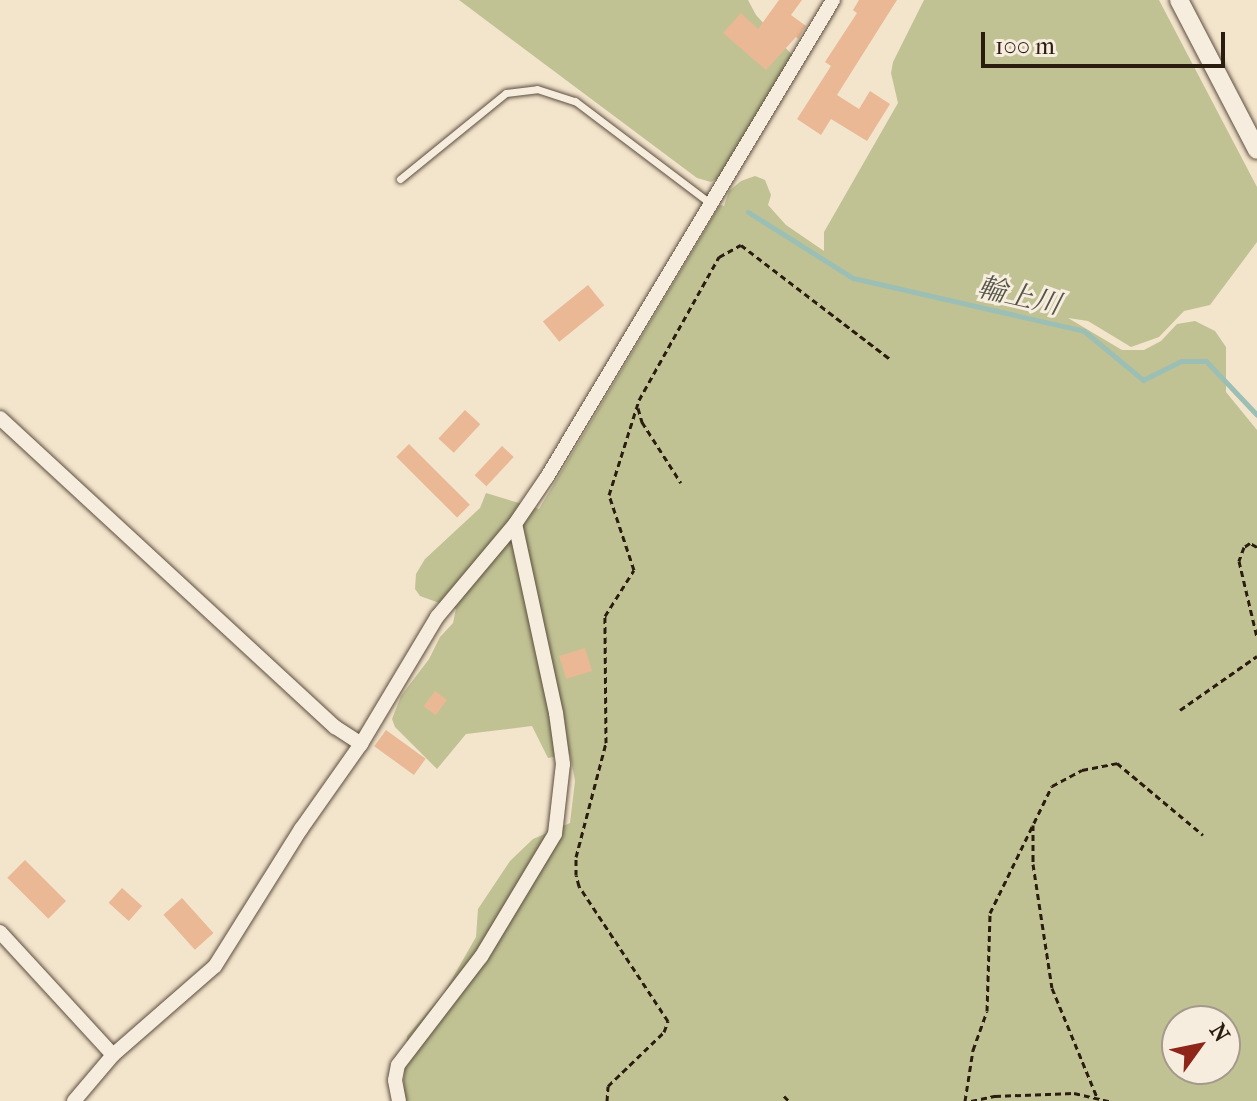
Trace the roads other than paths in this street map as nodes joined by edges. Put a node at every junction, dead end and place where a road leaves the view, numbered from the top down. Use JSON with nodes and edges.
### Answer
{"nodes":[{"id":1,"x":833,"y":0,"type":"edge"},
{"id":2,"x":1179,"y":0,"type":"edge"},
{"id":3,"x":1257,"y":150,"type":"edge"},
{"id":4,"x":400,"y":179,"type":"dead end"},
{"id":5,"x":712,"y":205,"type":"junction"},
{"id":6,"x":0,"y":418,"type":"edge"},
{"id":7,"x":515,"y":524,"type":"junction"},
{"id":8,"x":361,"y":744,"type":"junction"},
{"id":9,"x":0,"y":932,"type":"edge"},
{"id":10,"x":113,"y":1055,"type":"junction"},
{"id":11,"x":74,"y":1101,"type":"edge"},
{"id":12,"x":399,"y":1101,"type":"edge"}],
"edges":[{"from":1,"to":5,"type":"street"},
{"from":2,"to":3,"type":"street"},
{"from":4,"to":5,"type":"lane"},
{"from":5,"to":7,"type":"street"},
{"from":6,"to":8,"type":"street"},
{"from":7,"to":8,"type":"street"},
{"from":7,"to":12,"type":"street"},
{"from":8,"to":10,"type":"street"},
{"from":9,"to":10,"type":"street"},
{"from":10,"to":11,"type":"street"}]}
